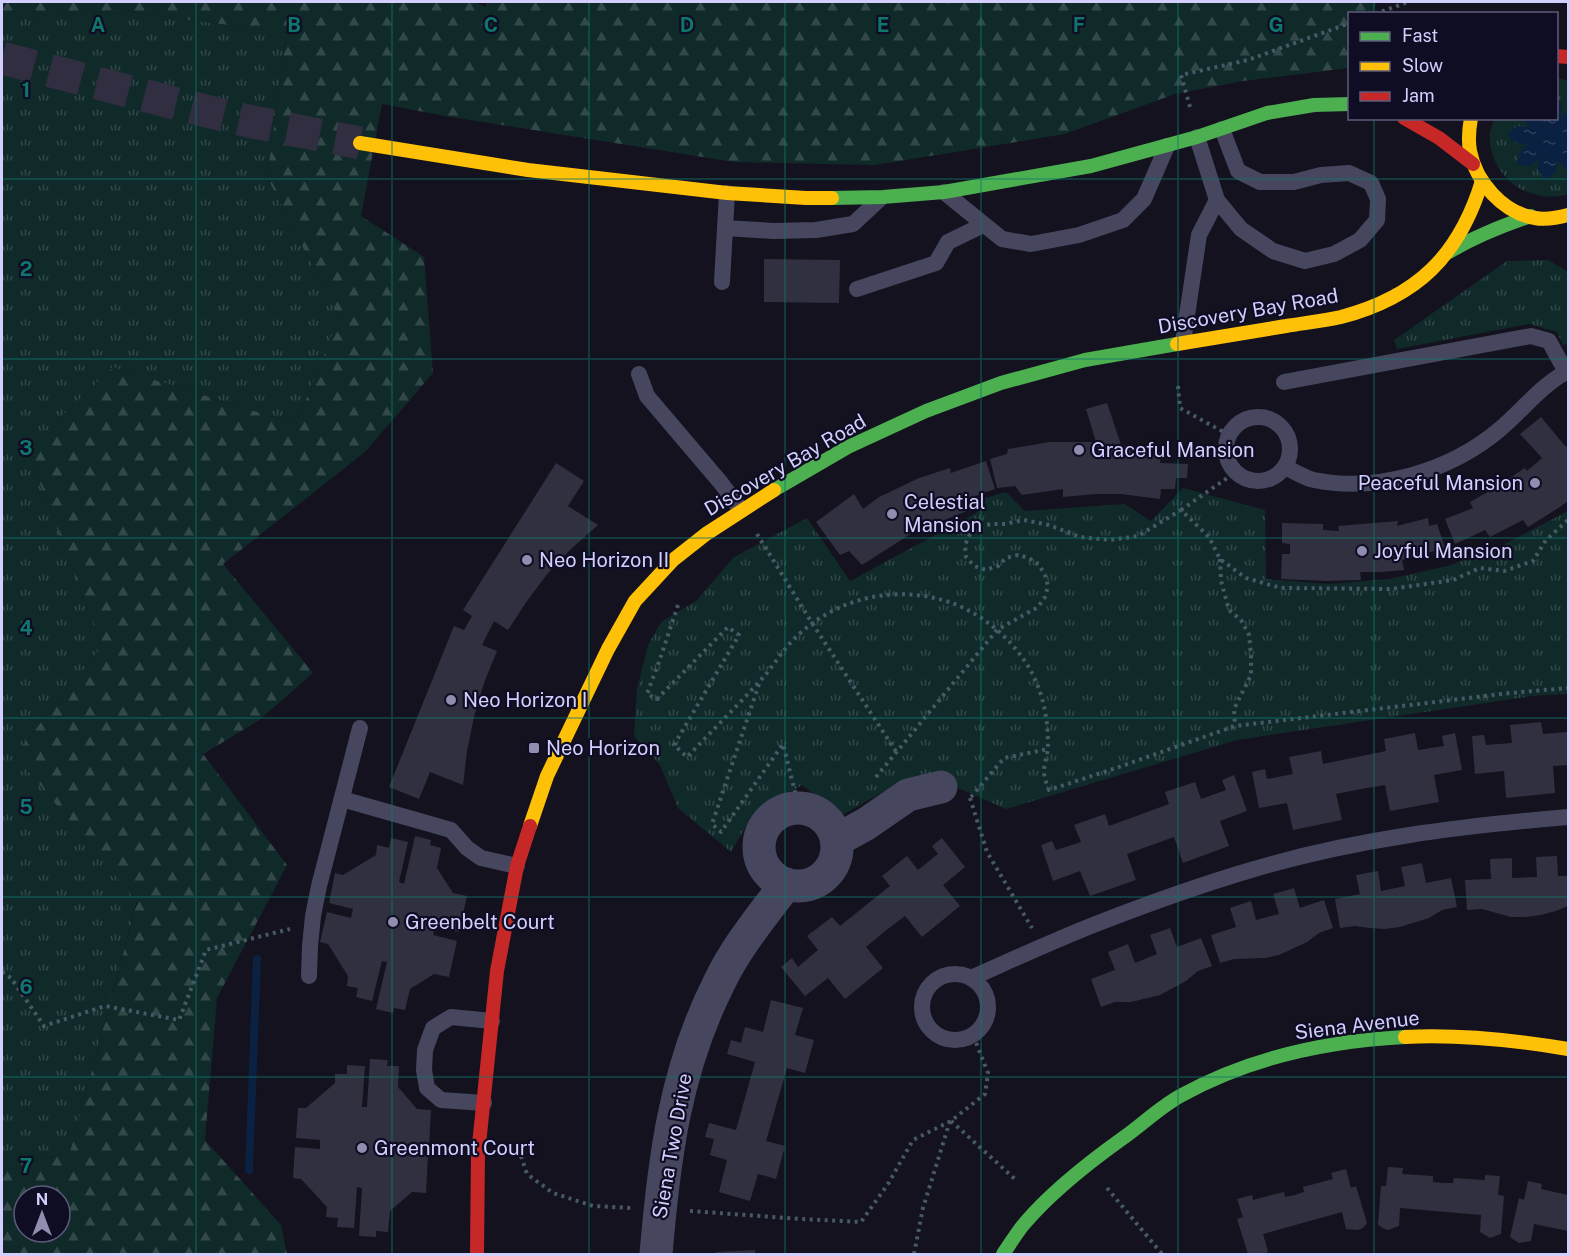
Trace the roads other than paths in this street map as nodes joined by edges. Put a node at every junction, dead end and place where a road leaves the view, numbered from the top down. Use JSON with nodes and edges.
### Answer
{"nodes":[{"id":1,"x":1348,"y":104,"type":"edge"},
{"id":2,"x":1408,"y":120,"type":"edge"},
{"id":3,"x":1470,"y":120,"type":"edge"},
{"id":4,"x":1222,"y":129,"type":"junction"},
{"id":5,"x":1197,"y":137,"type":"junction"},
{"id":6,"x":360,"y":143,"type":"tunnel mouth"},
{"id":7,"x":1167,"y":145,"type":"junction"},
{"id":8,"x":1473,"y":164,"type":"junction"},
{"id":9,"x":1482,"y":181,"type":"junction"},
{"id":10,"x":944,"y":192,"type":"junction"},
{"id":11,"x":727,"y":193,"type":"junction"},
{"id":12,"x":883,"y":197,"type":"junction"},
{"id":13,"x":1217,"y":200,"type":"junction"},
{"id":14,"x":1555,"y":219,"type":"edge"},
{"id":15,"x":983,"y":225,"type":"junction"},
{"id":16,"x":725,"y":228,"type":"junction"},
{"id":17,"x":1448,"y":253,"type":"junction"},
{"id":18,"x":722,"y":282,"type":"dead end"},
{"id":19,"x":857,"y":289,"type":"dead end"},
{"id":20,"x":1183,"y":342,"type":"junction"},
{"id":21,"x":1568,"y":371,"type":"edge"},
{"id":22,"x":639,"y":374,"type":"dead end"},
{"id":23,"x":1284,"y":382,"type":"dead end"},
{"id":24,"x":1285,"y":467,"type":"junction"},
{"id":25,"x":741,"y":510,"type":"junction"},
{"id":26,"x":360,"y":728,"type":"dead end"},
{"id":27,"x":956,"y":792,"type":"road end"},
{"id":28,"x":342,"y":799,"type":"junction"},
{"id":29,"x":1569,"y":817,"type":"edge"},
{"id":30,"x":837,"y":840,"type":"junction"},
{"id":31,"x":517,"y":866,"type":"junction"},
{"id":32,"x":786,"y":885,"type":"junction"},
{"id":33,"x":309,"y":976,"type":"dead end"},
{"id":34,"x":971,"y":978,"type":"junction"},
{"id":35,"x":492,"y":1021,"type":"junction"},
{"id":36,"x":1569,"y":1049,"type":"edge"},
{"id":37,"x":484,"y":1103,"type":"junction"},
{"id":38,"x":477,"y":1254,"type":"edge"},
{"id":39,"x":656,"y":1254,"type":"edge"},
{"id":40,"x":1003,"y":1254,"type":"edge"}],
"edges":[{"from":1,"to":4,"type":"street"},
{"from":2,"to":8,"type":"street"},
{"from":3,"to":8,"type":"street"},
{"from":4,"to":5,"type":"street"},
{"from":4,"to":13,"type":"lane"},
{"from":5,"to":7,"type":"street"},
{"from":5,"to":13,"type":"lane"},
{"from":6,"to":11,"type":"street"},
{"from":7,"to":10,"type":"street"},
{"from":7,"to":15,"type":"lane"},
{"from":8,"to":9,"type":"street"},
{"from":9,"to":14,"type":"street"},
{"from":9,"to":17,"type":"street","name":"Discovery Bay Road"},
{"from":10,"to":12,"type":"street"},
{"from":10,"to":15,"type":"lane"},
{"from":11,"to":12,"type":"street"},
{"from":11,"to":16,"type":"lane"},
{"from":12,"to":16,"type":"lane"},
{"from":13,"to":20,"type":"lane"},
{"from":14,"to":17,"type":"street","name":"Discovery Bay Road"},
{"from":15,"to":19,"type":"lane"},
{"from":16,"to":18,"type":"lane"},
{"from":17,"to":20,"type":"street","name":"Discovery Bay Road"},
{"from":20,"to":25,"type":"street","name":"Discovery Bay Road"},
{"from":21,"to":23,"type":"lane"},
{"from":21,"to":24,"type":"lane"},
{"from":22,"to":25,"type":"lane"},
{"from":24,"to":24,"type":"lane"},
{"from":25,"to":31,"type":"street","name":"Discovery Bay Road"},
{"from":26,"to":28,"type":"lane"},
{"from":27,"to":30,"type":"street"},
{"from":28,"to":31,"type":"lane"},
{"from":28,"to":33,"type":"lane"},
{"from":29,"to":34,"type":"lane"},
{"from":30,"to":32,"type":"street"},
{"from":30,"to":32,"type":"street"},
{"from":31,"to":35,"type":"street","name":"Discovery Bay Road"},
{"from":32,"to":39,"type":"street","name":"Siena Two Drive"},
{"from":34,"to":34,"type":"lane"},
{"from":35,"to":37,"type":"street","name":"Discovery Bay Road"},
{"from":35,"to":37,"type":"lane"},
{"from":36,"to":40,"type":"street","name":"Siena Avenue"},
{"from":37,"to":38,"type":"street","name":"Discovery Bay Road"}]}
